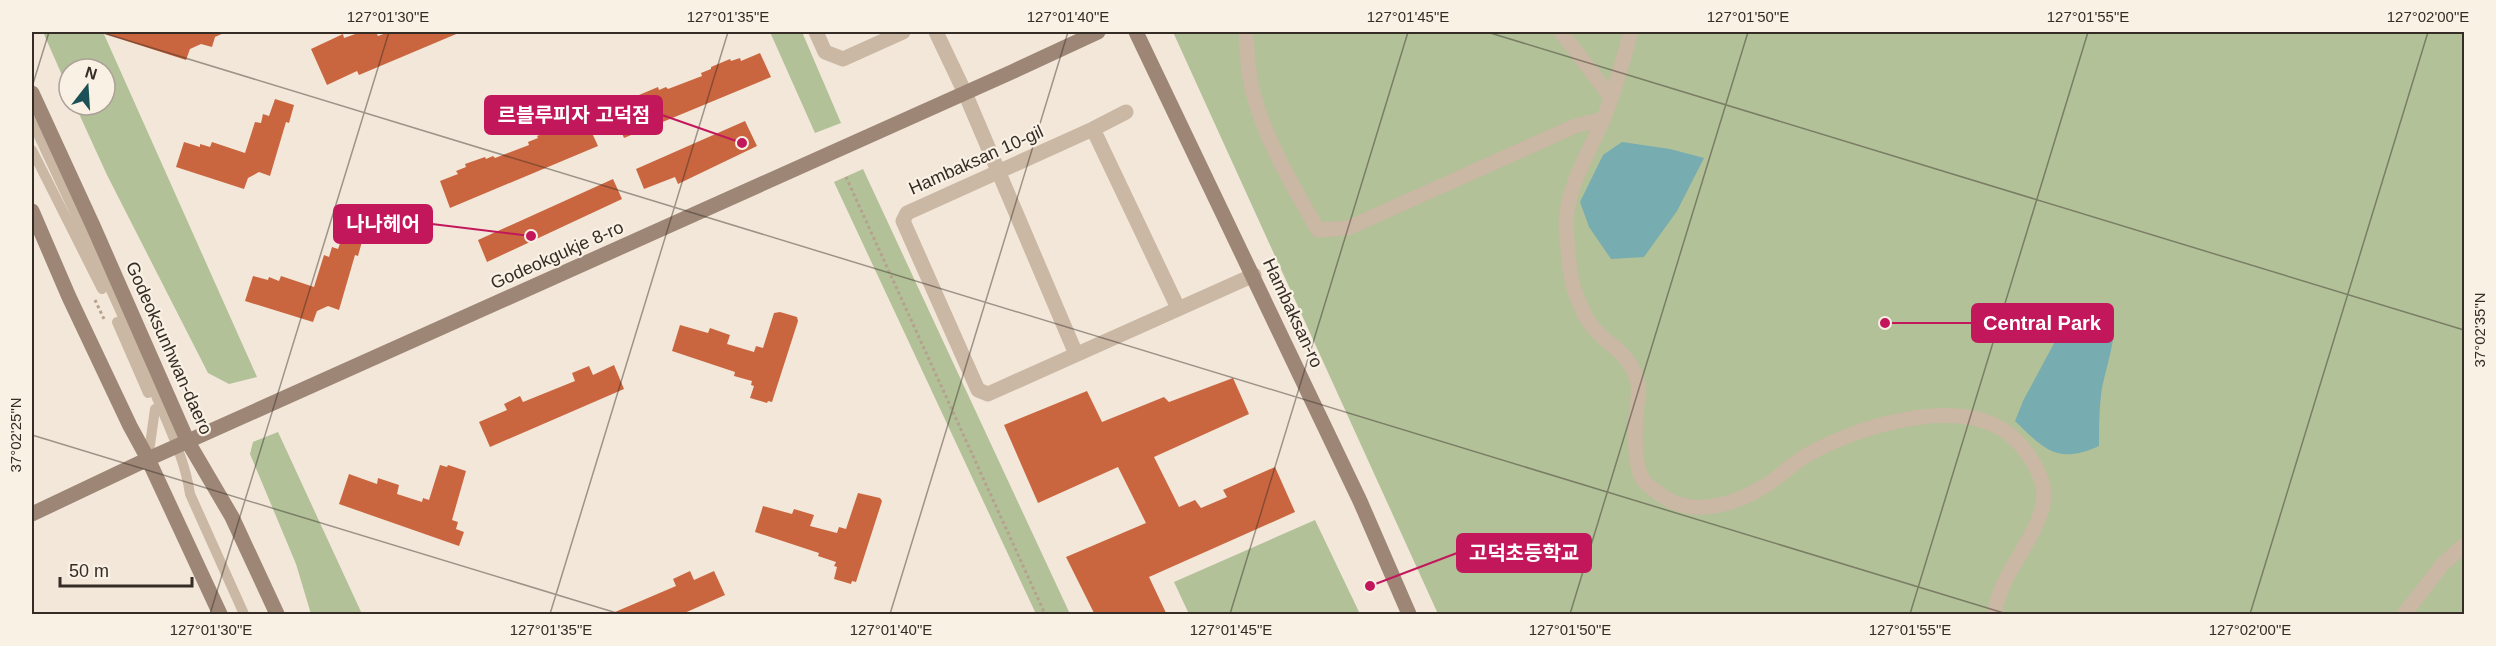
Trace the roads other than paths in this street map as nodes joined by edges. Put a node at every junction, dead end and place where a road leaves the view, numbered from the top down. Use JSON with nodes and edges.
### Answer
{"nodes":[{"id":1,"x":816,"y":32,"type":"edge"},
{"id":2,"x":903,"y":32,"type":"edge"},
{"id":3,"x":936,"y":32,"type":"edge"},
{"id":4,"x":1098,"y":32,"type":"edge"},
{"id":5,"x":1136,"y":32,"type":"edge"},
{"id":6,"x":1246,"y":32,"type":"edge"},
{"id":7,"x":1561,"y":32,"type":"edge"},
{"id":8,"x":1632,"y":32,"type":"edge"},
{"id":9,"x":32,"y":93,"type":"edge"},
{"id":10,"x":965,"y":93,"type":"junction"},
{"id":11,"x":1611,"y":97,"type":"junction"},
{"id":12,"x":1126,"y":112,"type":"dead end"},
{"id":13,"x":1603,"y":119,"type":"junction"},
{"id":14,"x":32,"y":121,"type":"edge"},
{"id":15,"x":1093,"y":129,"type":"junction"},
{"id":16,"x":32,"y":150,"type":"edge"},
{"id":17,"x":999,"y":172,"type":"junction"},
{"id":18,"x":32,"y":211,"type":"edge"},
{"id":19,"x":1254,"y":275,"type":"junction"},
{"id":20,"x":1178,"y":308,"type":"junction"},
{"id":21,"x":1076,"y":354,"type":"junction"},
{"id":22,"x":155,"y":409,"type":"junction"},
{"id":23,"x":178,"y":446,"type":"junction"},
{"id":24,"x":148,"y":459,"type":"junction"},
{"id":25,"x":32,"y":514,"type":"edge"},
{"id":26,"x":2464,"y":544,"type":"edge"},
{"id":27,"x":220,"y":615,"type":"edge"},
{"id":28,"x":239,"y":615,"type":"edge"},
{"id":29,"x":244,"y":615,"type":"edge"},
{"id":30,"x":277,"y":615,"type":"edge"},
{"id":31,"x":1409,"y":615,"type":"edge"},
{"id":32,"x":1995,"y":615,"type":"edge"},
{"id":33,"x":2404,"y":615,"type":"edge"}],
"edges":[{"from":1,"to":2,"type":"street"},
{"from":3,"to":10,"type":"street"},
{"from":4,"to":10,"type":"street","name":"Godeokgukje 8-ro"},
{"from":5,"to":19,"type":"street","name":"Hambaksan-ro"},
{"from":6,"to":13,"type":"street"},
{"from":7,"to":11,"type":"street"},
{"from":8,"to":11,"type":"street"},
{"from":9,"to":23,"type":"street","name":"Godeoksunhwan-daero"},
{"from":10,"to":17,"type":"street"},
{"from":10,"to":23,"type":"street","name":"Godeokgukje 8-ro"},
{"from":11,"to":13,"type":"street"},
{"from":12,"to":15,"type":"street","name":"Hambaksan 10-gil"},
{"from":13,"to":32,"type":"street"},
{"from":14,"to":23,"type":"lane"},
{"from":15,"to":17,"type":"street","name":"Hambaksan 10-gil"},
{"from":15,"to":20,"type":"street"},
{"from":16,"to":22,"type":"lane"},
{"from":17,"to":21,"type":"street"},
{"from":17,"to":21,"type":"street","name":"Hambaksan 10-gil"},
{"from":18,"to":24,"type":"street"},
{"from":19,"to":20,"type":"street","name":"Hambaksan 10-gil"},
{"from":19,"to":31,"type":"street","name":"Hambaksan-ro"},
{"from":20,"to":21,"type":"street","name":"Hambaksan 10-gil"},
{"from":22,"to":23,"type":"lane"},
{"from":22,"to":24,"type":"lane"},
{"from":23,"to":24,"type":"street","name":"Godeokgukje 8-ro"},
{"from":23,"to":28,"type":"lane"},
{"from":23,"to":29,"type":"lane"},
{"from":23,"to":30,"type":"street","name":"Godeoksunhwan-daero"},
{"from":24,"to":25,"type":"street","name":"Godeokgukje 8-ro"},
{"from":24,"to":27,"type":"street"},
{"from":26,"to":33,"type":"street"}]}
